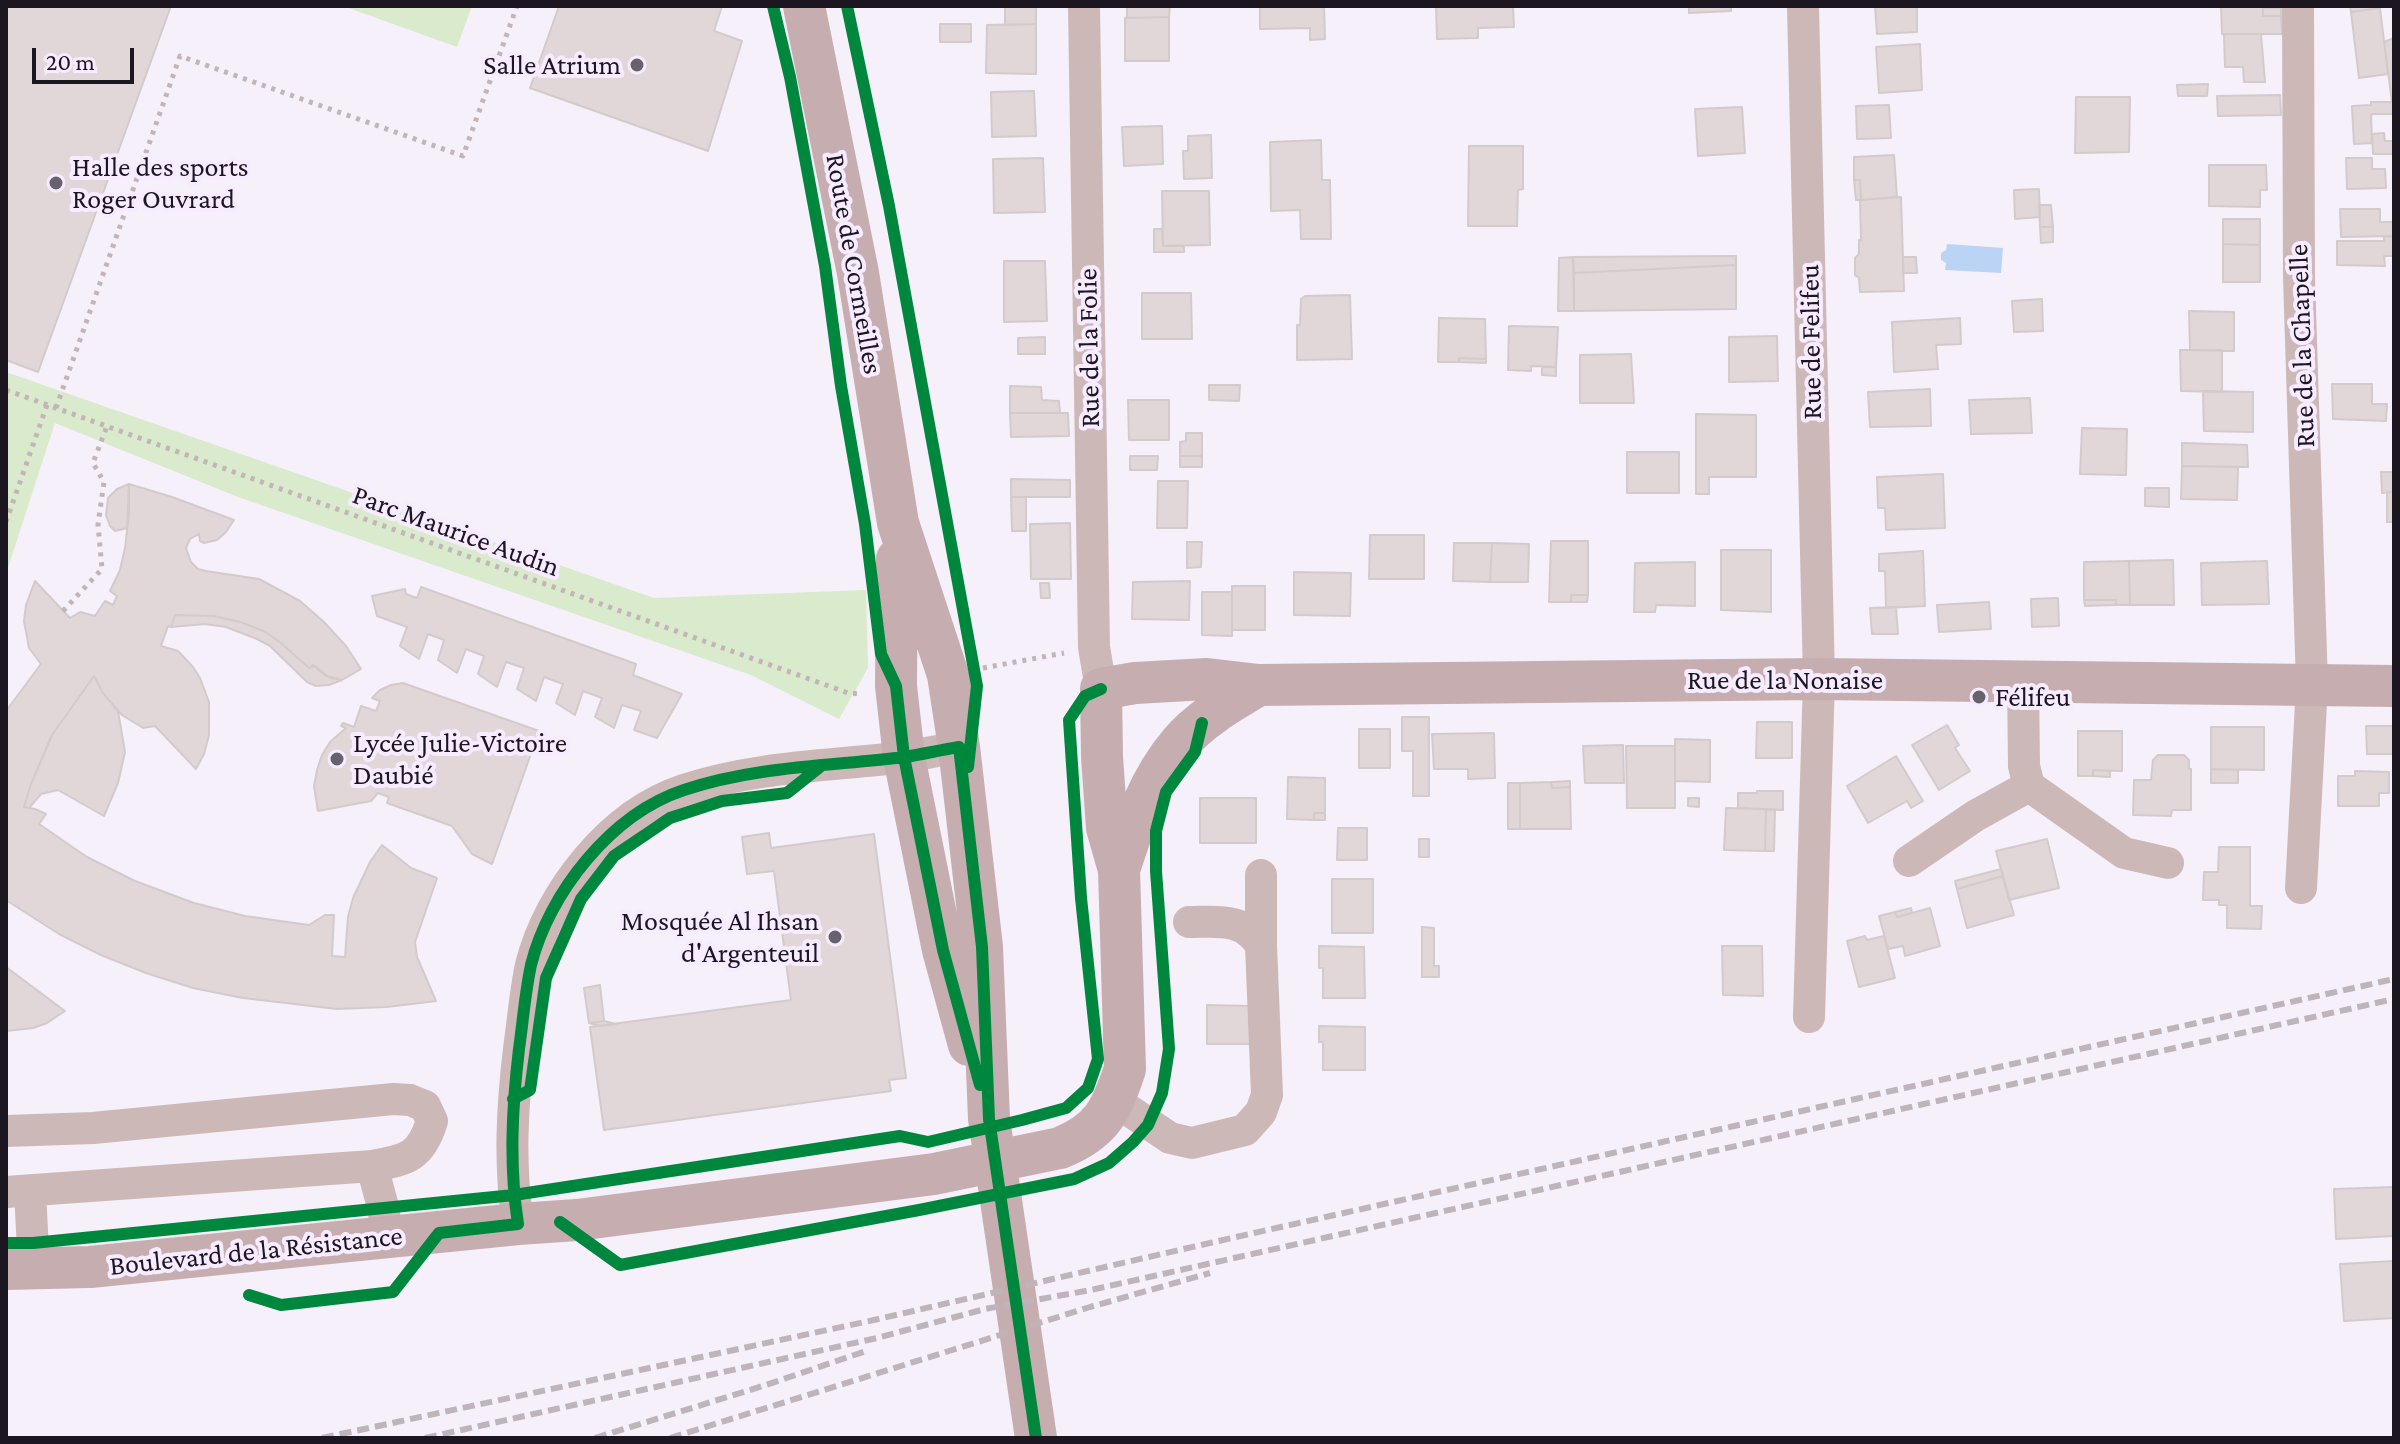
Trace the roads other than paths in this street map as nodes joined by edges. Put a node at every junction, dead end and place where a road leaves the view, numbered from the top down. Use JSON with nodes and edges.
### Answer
{"nodes":[{"id":1,"x":804,"y":6,"type":"edge"},
{"id":2,"x":1084,"y":6,"type":"edge"},
{"id":3,"x":1803,"y":6,"type":"edge"},
{"id":4,"x":2298,"y":6,"type":"edge"},
{"id":5,"x":898,"y":523,"type":"junction"},
{"id":6,"x":1819,"y":679,"type":"junction"},
{"id":7,"x":2023,"y":681,"type":"junction"},
{"id":8,"x":1259,"y":685,"type":"junction"},
{"id":9,"x":2312,"y":685,"type":"junction"},
{"id":10,"x":2394,"y":686,"type":"edge"},
{"id":11,"x":1101,"y":689,"type":"junction"},
{"id":12,"x":959,"y":747,"type":"junction"},
{"id":13,"x":904,"y":757,"type":"junction"},
{"id":14,"x":2029,"y":786,"type":"junction"},
{"id":15,"x":1909,"y":861,"type":"dead end"},
{"id":16,"x":2168,"y":863,"type":"dead end"},
{"id":17,"x":1119,"y":870,"type":"junction"},
{"id":18,"x":1261,"y":875,"type":"dead end"},
{"id":19,"x":2301,"y":888,"type":"dead end"},
{"id":20,"x":1189,"y":922,"type":"dead end"},
{"id":21,"x":1261,"y":945,"type":"junction"},
{"id":22,"x":1809,"y":1017,"type":"dead end"},
{"id":23,"x":1115,"y":1101,"type":"junction"},
{"id":24,"x":989,"y":1119,"type":"junction"},
{"id":25,"x":6,"y":1131,"type":"edge"},
{"id":26,"x":372,"y":1166,"type":"junction"},
{"id":27,"x":18,"y":1192,"type":"edge"},
{"id":28,"x":518,"y":1224,"type":"junction"},
{"id":29,"x":388,"y":1238,"type":"junction"},
{"id":30,"x":20,"y":1269,"type":"edge"},
{"id":31,"x":1036,"y":1438,"type":"edge"}],
"edges":[{"from":1,"to":5,"type":"main road","name":"Route de Cormeilles"},
{"from":2,"to":11,"type":"street","name":"Rue de la Folie"},
{"from":3,"to":6,"type":"street","name":"Rue de Felifeu"},
{"from":4,"to":9,"type":"street","name":"Rue de la Chapelle"},
{"from":5,"to":12,"type":"main road","name":"Route de Cormeilles"},
{"from":5,"to":13,"type":"main road","name":"Route de Cormeilles"},
{"from":6,"to":7,"type":"main road","name":"Rue de la Nonaise"},
{"from":6,"to":8,"type":"main road","name":"Rue de la Nonaise"},
{"from":6,"to":22,"type":"street","name":"Rue de Felifeu"},
{"from":7,"to":9,"type":"main road","name":"Rue de la Nonaise"},
{"from":7,"to":14,"type":"street"},
{"from":8,"to":11,"type":"main road","name":"Rue de la Nonaise"},
{"from":8,"to":17,"type":"main road"},
{"from":9,"to":10,"type":"main road","name":"Rue de la Nonaise"},
{"from":9,"to":19,"type":"street"},
{"from":11,"to":17,"type":"main road"},
{"from":12,"to":13,"type":"street"},
{"from":12,"to":24,"type":"main road","name":"Route de Cormeilles"},
{"from":13,"to":24,"type":"main road","name":"Route de Cormeilles"},
{"from":13,"to":28,"type":"street"},
{"from":14,"to":15,"type":"street"},
{"from":14,"to":16,"type":"street"},
{"from":17,"to":23,"type":"main road"},
{"from":18,"to":21,"type":"street"},
{"from":20,"to":21,"type":"street"},
{"from":21,"to":23,"type":"street"},
{"from":23,"to":28,"type":"main road","name":"Boulevard de la Résistance"},
{"from":24,"to":31,"type":"main road","name":"Route de Cormeilles"},
{"from":25,"to":26,"type":"street"},
{"from":26,"to":27,"type":"street"},
{"from":26,"to":29,"type":"street"},
{"from":27,"to":30,"type":"street"},
{"from":28,"to":29,"type":"main road","name":"Boulevard de la Résistance"},
{"from":29,"to":30,"type":"main road","name":"Boulevard de la Résistance"}]}
